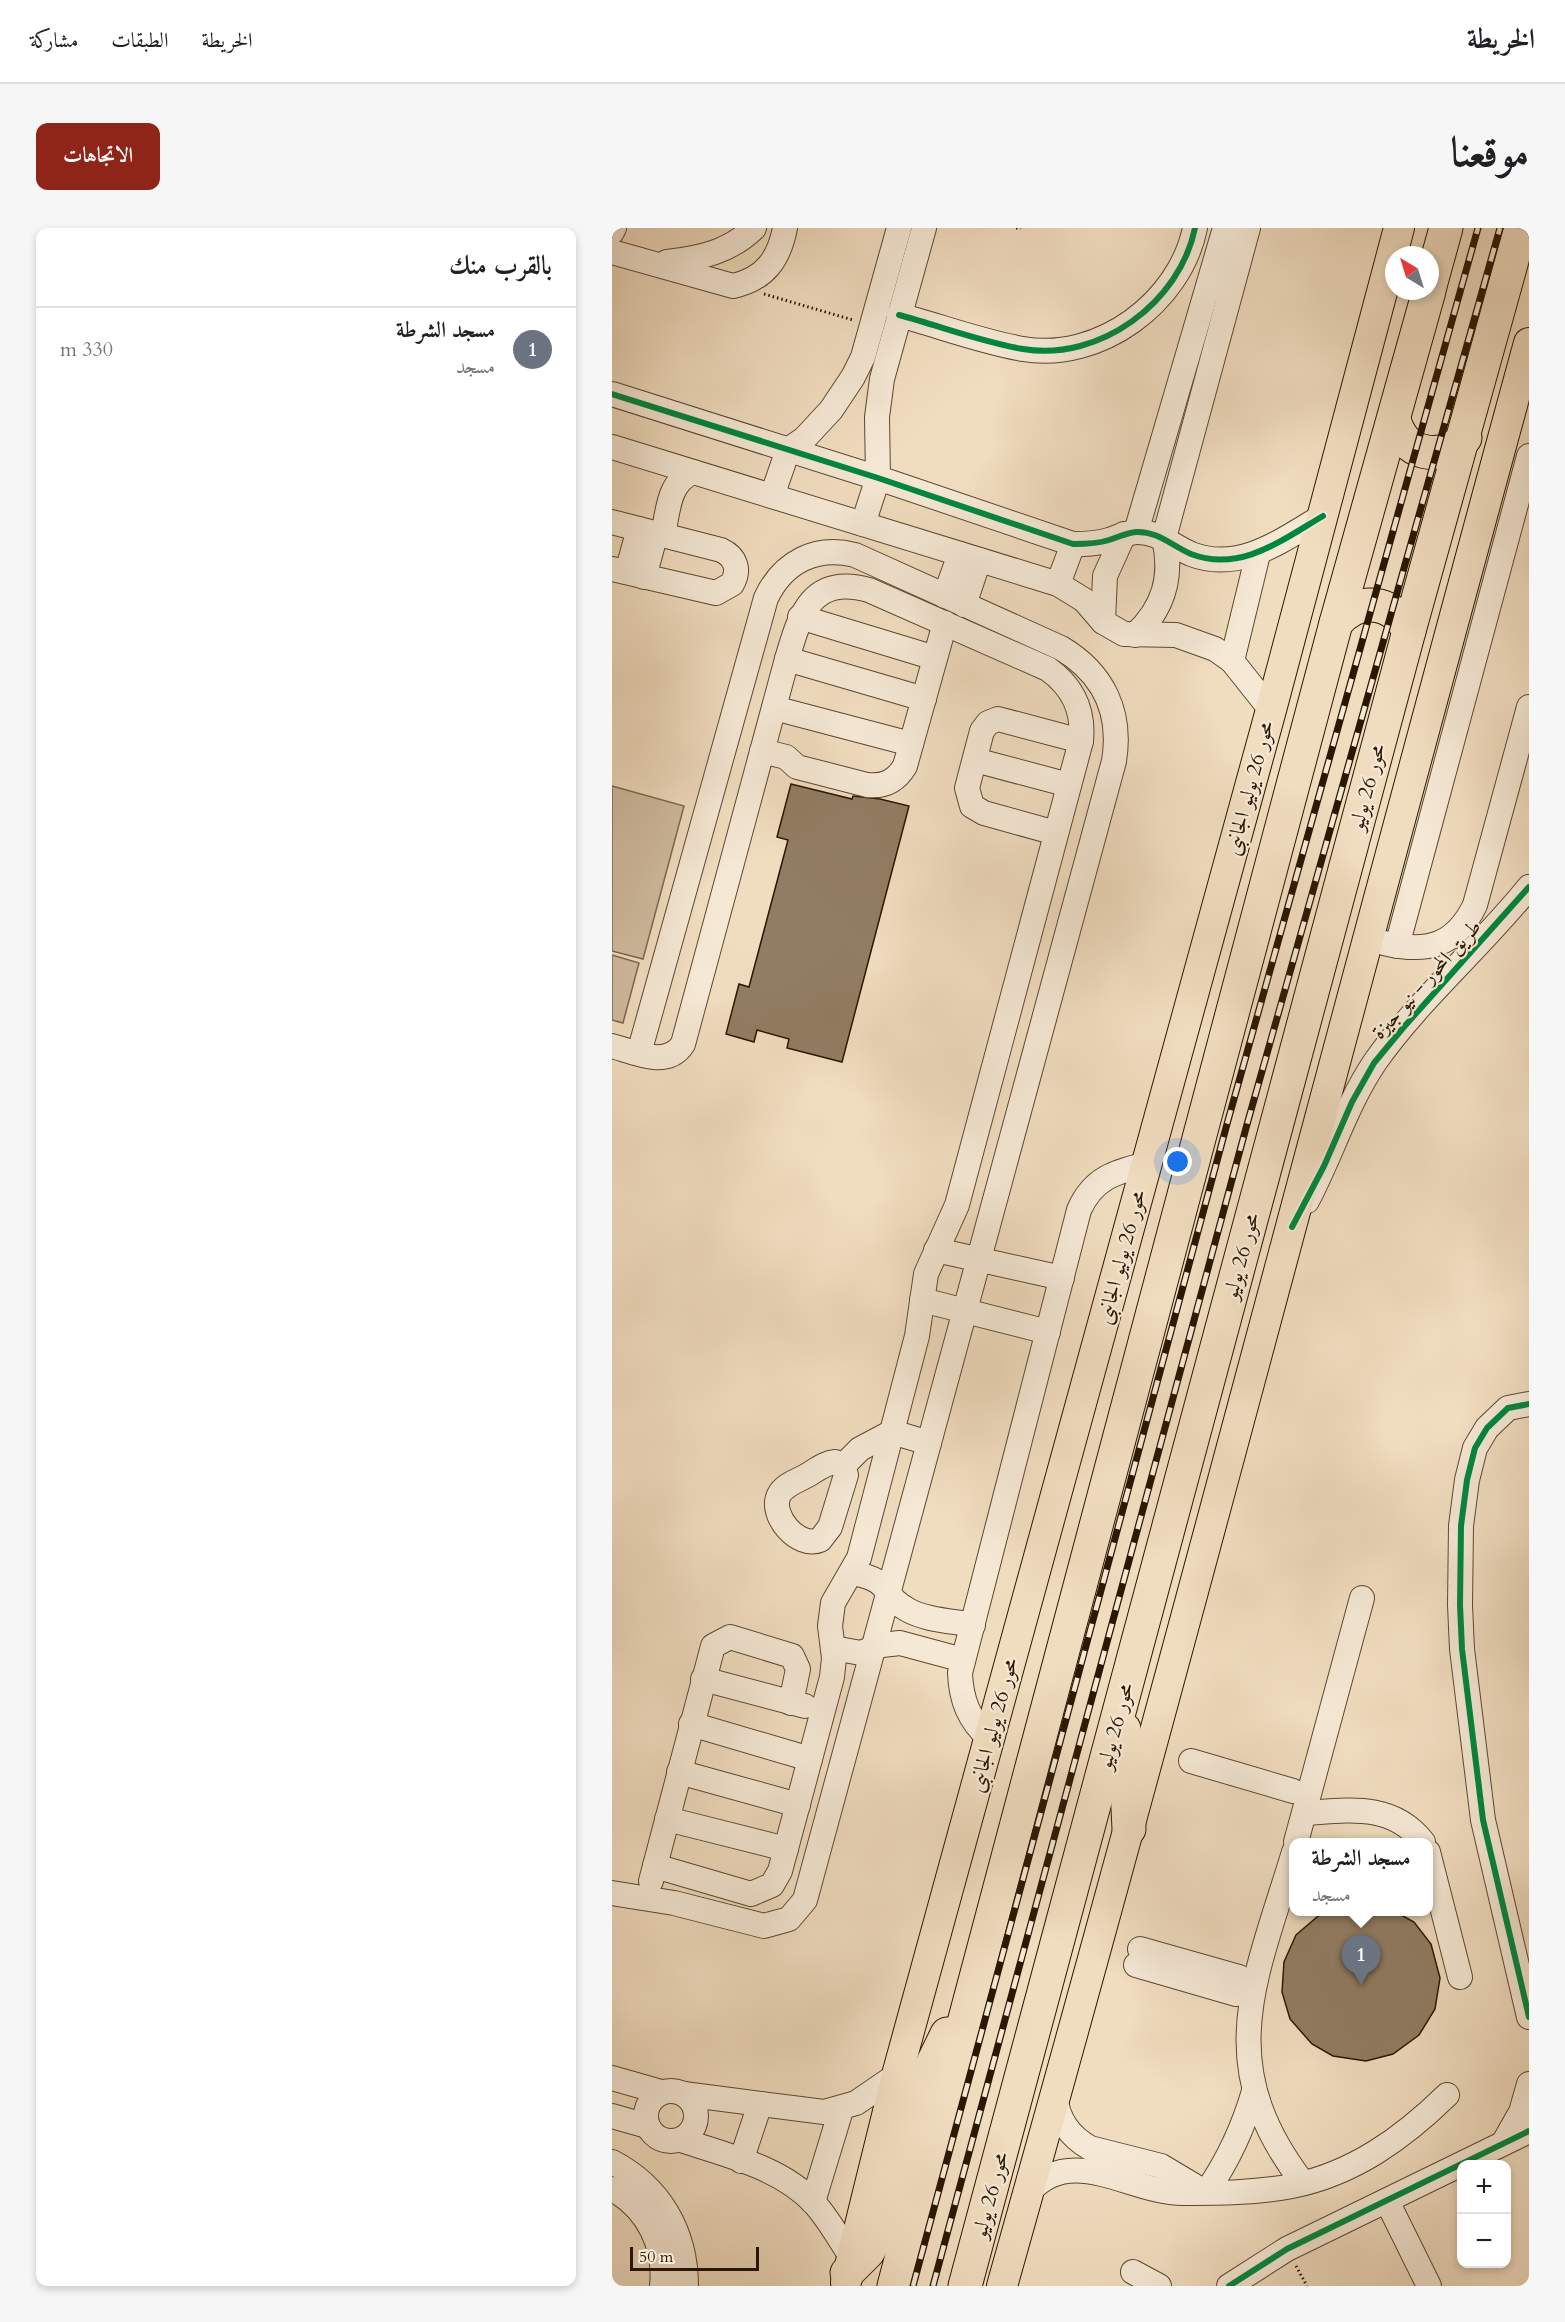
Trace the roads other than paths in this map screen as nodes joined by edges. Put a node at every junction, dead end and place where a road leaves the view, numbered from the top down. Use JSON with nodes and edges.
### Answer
{"nodes":[{"id":1,"x":785,"y":228,"type":"edge"},
{"id":2,"x":899,"y":228,"type":"edge"},
{"id":3,"x":924,"y":228,"type":"edge"},
{"id":4,"x":1195,"y":228,"type":"edge"},
{"id":5,"x":1226,"y":228,"type":"edge"},
{"id":6,"x":1248,"y":228,"type":"edge"},
{"id":7,"x":1400,"y":228,"type":"edge"},
{"id":8,"x":1446,"y":228,"type":"edge"},
{"id":9,"x":1521,"y":228,"type":"edge"},
{"id":10,"x":754,"y":229,"type":"edge"},
{"id":11,"x":612,"y":252,"type":"edge"},
{"id":12,"x":1439,"y":253,"type":"edge"},
{"id":13,"x":711,"y":255,"type":"junction"},
{"id":14,"x":778,"y":256,"type":"junction"},
{"id":15,"x":656,"y":264,"type":"junction"},
{"id":16,"x":733,"y":286,"type":"junction"},
{"id":17,"x":1427,"y":300,"type":"edge"},
{"id":18,"x":899,"y":315,"type":"junction"},
{"id":19,"x":1529,"y":343,"type":"edge"},
{"id":20,"x":1179,"y":390,"type":"junction"},
{"id":21,"x":612,"y":394,"type":"edge"},
{"id":22,"x":1202,"y":397,"type":"junction"},
{"id":23,"x":1395,"y":419,"type":"junction"},
{"id":24,"x":1465,"y":438,"type":"junction"},
{"id":25,"x":612,"y":447,"type":"edge"},
{"id":26,"x":788,"y":450,"type":"junction"},
{"id":27,"x":1529,"y":456,"type":"edge"},
{"id":28,"x":656,"y":460,"type":"junction"},
{"id":29,"x":693,"y":472,"type":"junction"},
{"id":30,"x":878,"y":478,"type":"junction"},
{"id":31,"x":772,"y":496,"type":"junction"},
{"id":32,"x":1323,"y":516,"type":"junction"},
{"id":33,"x":612,"y":522,"type":"edge"},
{"id":34,"x":863,"y":524,"type":"junction"},
{"id":35,"x":651,"y":532,"type":"junction"},
{"id":36,"x":1130,"y":533,"type":"junction"},
{"id":37,"x":1164,"y":538,"type":"junction"},
{"id":38,"x":1073,"y":544,"type":"junction"},
{"id":39,"x":1258,"y":554,"type":"junction"},
{"id":40,"x":969,"y":557,"type":"junction"},
{"id":41,"x":628,"y":573,"type":"edge"},
{"id":42,"x":1058,"y":584,"type":"junction"},
{"id":43,"x":955,"y":601,"type":"junction"},
{"id":44,"x":800,"y":616,"type":"junction"},
{"id":45,"x":1103,"y":622,"type":"junction"},
{"id":46,"x":945,"y":623,"type":"junction"},
{"id":47,"x":1336,"y":623,"type":"junction"},
{"id":48,"x":1409,"y":631,"type":"junction"},
{"id":49,"x":1135,"y":635,"type":"junction"},
{"id":50,"x":935,"y":658,"type":"junction"},
{"id":51,"x":787,"y":659,"type":"junction"},
{"id":52,"x":1232,"y":661,"type":"junction"},
{"id":53,"x":744,"y":677,"type":"junction"},
{"id":54,"x":776,"y":697,"type":"junction"},
{"id":55,"x":924,"y":699,"type":"junction"},
{"id":56,"x":1529,"y":708,"type":"edge"},
{"id":57,"x":1271,"y":710,"type":"junction"},
{"id":58,"x":1081,"y":741,"type":"junction"},
{"id":59,"x":911,"y":744,"type":"junction"},
{"id":60,"x":760,"y":758,"type":"junction"},
{"id":61,"x":975,"y":759,"type":"junction"},
{"id":62,"x":1069,"y":785,"type":"junction"},
{"id":63,"x":1056,"y":833,"type":"junction"},
{"id":64,"x":1529,"y":887,"type":"edge"},
{"id":65,"x":1366,"y":939,"type":"junction"},
{"id":66,"x":1397,"y":946,"type":"junction"},
{"id":67,"x":612,"y":1046,"type":"edge"},
{"id":68,"x":639,"y":1053,"type":"junction"},
{"id":69,"x":1147,"y":1164,"type":"junction"},
{"id":70,"x":1293,"y":1227,"type":"junction"},
{"id":71,"x":936,"y":1250,"type":"junction"},
{"id":72,"x":979,"y":1259,"type":"junction"},
{"id":73,"x":1062,"y":1278,"type":"junction"},
{"id":74,"x":922,"y":1300,"type":"junction"},
{"id":75,"x":965,"y":1310,"type":"junction"},
{"id":76,"x":1048,"y":1332,"type":"junction"},
{"id":77,"x":1529,"y":1404,"type":"edge"},
{"id":78,"x":892,"y":1432,"type":"junction"},
{"id":79,"x":929,"y":1443,"type":"junction"},
{"id":80,"x":843,"y":1466,"type":"dead end"},
{"id":81,"x":851,"y":1573,"type":"junction"},
{"id":82,"x":889,"y":1591,"type":"junction"},
{"id":83,"x":1362,"y":1598,"type":"dead end"},
{"id":84,"x":973,"y":1625,"type":"junction"},
{"id":85,"x":833,"y":1648,"type":"junction"},
{"id":86,"x":874,"y":1648,"type":"junction"},
{"id":87,"x":963,"y":1660,"type":"junction"},
{"id":88,"x":703,"y":1679,"type":"junction"},
{"id":89,"x":1122,"y":1699,"type":"junction"},
{"id":90,"x":791,"y":1703,"type":"junction"},
{"id":91,"x":823,"y":1711,"type":"junction"},
{"id":92,"x":855,"y":1719,"type":"junction"},
{"id":93,"x":692,"y":1724,"type":"junction"},
{"id":94,"x":989,"y":1737,"type":"junction"},
{"id":95,"x":812,"y":1752,"type":"junction"},
{"id":96,"x":845,"y":1754,"type":"junction"},
{"id":97,"x":1191,"y":1761,"type":"dead end"},
{"id":98,"x":679,"y":1772,"type":"junction"},
{"id":99,"x":1293,"y":1791,"type":"dead end"},
{"id":100,"x":798,"y":1805,"type":"junction"},
{"id":101,"x":1305,"y":1813,"type":"junction"},
{"id":102,"x":667,"y":1819,"type":"junction"},
{"id":103,"x":1129,"y":1829,"type":"junction"},
{"id":104,"x":1297,"y":1838,"type":"edge"},
{"id":105,"x":1418,"y":1838,"type":"edge"},
{"id":106,"x":786,"y":1849,"type":"junction"},
{"id":107,"x":1289,"y":1865,"type":"edge"},
{"id":108,"x":655,"y":1866,"type":"junction"},
{"id":109,"x":1433,"y":1872,"type":"edge"},
{"id":110,"x":612,"y":1893,"type":"edge"},
{"id":111,"x":647,"y":1898,"type":"junction"},
{"id":112,"x":1138,"y":1957,"type":"dead end"},
{"id":113,"x":1460,"y":1977,"type":"dead end"},
{"id":114,"x":1238,"y":1985,"type":"dead end"},
{"id":115,"x":969,"y":2008,"type":"junction"},
{"id":116,"x":1529,"y":2012,"type":"edge"},
{"id":117,"x":897,"y":2075,"type":"junction"},
{"id":118,"x":612,"y":2078,"type":"edge"},
{"id":119,"x":1529,"y":2084,"type":"edge"},
{"id":120,"x":1254,"y":2091,"type":"junction"},
{"id":121,"x":673,"y":2093,"type":"junction"},
{"id":122,"x":1447,"y":2095,"type":"dead end"},
{"id":123,"x":1055,"y":2096,"type":"junction"},
{"id":124,"x":760,"y":2104,"type":"junction"},
{"id":125,"x":841,"y":2110,"type":"junction"},
{"id":126,"x":612,"y":2116,"type":"edge"},
{"id":127,"x":647,"y":2126,"type":"junction"},
{"id":128,"x":1529,"y":2131,"type":"edge"},
{"id":129,"x":681,"y":2140,"type":"junction"},
{"id":130,"x":1503,"y":2142,"type":"junction"},
{"id":131,"x":741,"y":2161,"type":"junction"},
{"id":132,"x":612,"y":2162,"type":"edge"},
{"id":133,"x":1304,"y":2183,"type":"junction"},
{"id":134,"x":612,"y":2189,"type":"edge"},
{"id":135,"x":1205,"y":2191,"type":"junction"},
{"id":136,"x":1029,"y":2192,"type":"junction"},
{"id":137,"x":1388,"y":2200,"type":"junction"},
{"id":138,"x":813,"y":2202,"type":"junction"},
{"id":139,"x":848,"y":2272,"type":"edge"},
{"id":140,"x":1133,"y":2272,"type":"dead end"},
{"id":141,"x":663,"y":2286,"type":"edge"},
{"id":142,"x":686,"y":2286,"type":"edge"},
{"id":143,"x":894,"y":2286,"type":"edge"},
{"id":144,"x":965,"y":2286,"type":"edge"},
{"id":145,"x":1002,"y":2286,"type":"edge"},
{"id":146,"x":1159,"y":2286,"type":"edge"},
{"id":147,"x":1229,"y":2286,"type":"edge"},
{"id":148,"x":1429,"y":2286,"type":"edge"}],
"edges":[{"from":1,"to":14,"type":"street"},
{"from":2,"to":26,"type":"street"},
{"from":3,"to":18,"type":"street"},
{"from":4,"to":18,"type":"street"},
{"from":5,"to":20,"type":"street"},
{"from":6,"to":22,"type":"street"},
{"from":7,"to":32,"type":"main road","name":"محور 26 يوليو الجانبى"},
{"from":8,"to":12,"type":"highway"},
{"from":9,"to":24,"type":"highway","name":"محور 26 يوليو"},
{"from":10,"to":13,"type":"street"},
{"from":10,"to":14,"type":"street"},
{"from":11,"to":15,"type":"street"},
{"from":13,"to":15,"type":"street"},
{"from":13,"to":16,"type":"street"},
{"from":14,"to":16,"type":"street"},
{"from":15,"to":16,"type":"street"},
{"from":17,"to":23,"type":"highway"},
{"from":18,"to":30,"type":"street"},
{"from":19,"to":65,"type":"main road"},
{"from":20,"to":22,"type":"street"},
{"from":20,"to":36,"type":"street"},
{"from":21,"to":26,"type":"street"},
{"from":22,"to":37,"type":"street"},
{"from":23,"to":24,"type":"highway"},
{"from":23,"to":47,"type":"highway"},
{"from":24,"to":48,"type":"highway","name":"محور 26 يوليو"},
{"from":25,"to":28,"type":"street"},
{"from":26,"to":30,"type":"street"},
{"from":26,"to":31,"type":"street"},
{"from":27,"to":66,"type":"street"},
{"from":28,"to":29,"type":"street"},
{"from":28,"to":35,"type":"street"},
{"from":29,"to":31,"type":"street"},
{"from":29,"to":35,"type":"street"},
{"from":30,"to":34,"type":"street"},
{"from":30,"to":38,"type":"street"},
{"from":31,"to":34,"type":"street"},
{"from":32,"to":39,"type":"street"},
{"from":32,"to":57,"type":"main road","name":"محور 26 يوليو الجانبى"},
{"from":33,"to":35,"type":"street"},
{"from":34,"to":40,"type":"street"},
{"from":35,"to":41,"type":"street"},
{"from":35,"to":41,"type":"street"},
{"from":36,"to":37,"type":"street"},
{"from":36,"to":38,"type":"street"},
{"from":36,"to":45,"type":"street"},
{"from":37,"to":39,"type":"street"},
{"from":37,"to":49,"type":"street"},
{"from":38,"to":42,"type":"street"},
{"from":39,"to":52,"type":"street"},
{"from":40,"to":42,"type":"street"},
{"from":40,"to":43,"type":"street"},
{"from":42,"to":45,"type":"street"},
{"from":43,"to":53,"type":"street"},
{"from":43,"to":72,"type":"street"},
{"from":44,"to":46,"type":"street"},
{"from":44,"to":50,"type":"street"},
{"from":44,"to":51,"type":"street"},
{"from":45,"to":49,"type":"street"},
{"from":46,"to":50,"type":"street"},
{"from":46,"to":58,"type":"street"},
{"from":47,"to":48,"type":"highway"},
{"from":47,"to":115,"type":"highway"},
{"from":48,"to":89,"type":"highway","name":"محور 26 يوليو"},
{"from":49,"to":52,"type":"street"},
{"from":50,"to":55,"type":"street"},
{"from":51,"to":54,"type":"street"},
{"from":51,"to":55,"type":"street"},
{"from":52,"to":57,"type":"street"},
{"from":53,"to":54,"type":"street"},
{"from":53,"to":68,"type":"street"},
{"from":54,"to":59,"type":"street"},
{"from":54,"to":60,"type":"street"},
{"from":55,"to":59,"type":"street"},
{"from":56,"to":66,"type":"street"},
{"from":57,"to":69,"type":"main road","name":"محور 26 يوليو الجانبى"},
{"from":58,"to":61,"type":"street"},
{"from":58,"to":62,"type":"street"},
{"from":59,"to":60,"type":"street"},
{"from":60,"to":68,"type":"street"},
{"from":61,"to":62,"type":"street"},
{"from":61,"to":63,"type":"street"},
{"from":62,"to":63,"type":"street"},
{"from":63,"to":71,"type":"street"},
{"from":64,"to":70,"type":"street","name":"طريق المحور - نيو جيزة"},
{"from":65,"to":66,"type":"street"},
{"from":65,"to":70,"type":"main road"},
{"from":67,"to":68,"type":"street"},
{"from":69,"to":73,"type":"street"},
{"from":69,"to":94,"type":"main road","name":"محور 26 يوليو الجانبى"},
{"from":70,"to":103,"type":"main road"},
{"from":71,"to":72,"type":"street"},
{"from":71,"to":74,"type":"street"},
{"from":72,"to":73,"type":"street"},
{"from":72,"to":75,"type":"street"},
{"from":73,"to":76,"type":"street"},
{"from":74,"to":75,"type":"street"},
{"from":74,"to":78,"type":"street"},
{"from":75,"to":76,"type":"street"},
{"from":75,"to":79,"type":"street"},
{"from":76,"to":84,"type":"street"},
{"from":77,"to":116,"type":"street"},
{"from":78,"to":79,"type":"street"},
{"from":78,"to":80,"type":"street"},
{"from":78,"to":81,"type":"street"},
{"from":79,"to":82,"type":"street"},
{"from":81,"to":82,"type":"street"},
{"from":81,"to":85,"type":"street"},
{"from":82,"to":84,"type":"street"},
{"from":82,"to":86,"type":"street"},
{"from":83,"to":101,"type":"street"},
{"from":84,"to":87,"type":"street"},
{"from":85,"to":86,"type":"street"},
{"from":85,"to":91,"type":"street"},
{"from":86,"to":87,"type":"street"},
{"from":86,"to":92,"type":"street"},
{"from":87,"to":94,"type":"street"},
{"from":88,"to":90,"type":"street"},
{"from":88,"to":90,"type":"street"},
{"from":88,"to":93,"type":"street"},
{"from":89,"to":103,"type":"highway"},
{"from":89,"to":144,"type":"highway","name":"محور 26 يوليو"},
{"from":90,"to":91,"type":"street"},
{"from":91,"to":92,"type":"street"},
{"from":91,"to":95,"type":"street"},
{"from":92,"to":96,"type":"street"},
{"from":93,"to":95,"type":"street"},
{"from":93,"to":98,"type":"street"},
{"from":94,"to":117,"type":"main road","name":"محور 26 يوليو الجانبى"},
{"from":95,"to":96,"type":"street"},
{"from":95,"to":100,"type":"street"},
{"from":96,"to":111,"type":"street"},
{"from":97,"to":99,"type":"street"},
{"from":98,"to":100,"type":"street"},
{"from":98,"to":102,"type":"street"},
{"from":100,"to":106,"type":"street"},
{"from":101,"to":104,"type":"street"},
{"from":101,"to":105,"type":"street"},
{"from":102,"to":106,"type":"street"},
{"from":102,"to":108,"type":"street"},
{"from":103,"to":123,"type":"main road"},
{"from":106,"to":108,"type":"street"},
{"from":107,"to":120,"type":"street"},
{"from":108,"to":111,"type":"street"},
{"from":109,"to":113,"type":"street"},
{"from":110,"to":111,"type":"street"},
{"from":112,"to":114,"type":"street"},
{"from":115,"to":139,"type":"highway"},
{"from":115,"to":143,"type":"highway"},
{"from":117,"to":125,"type":"street"},
{"from":117,"to":139,"type":"main road","name":"محور 26 يوليو الجانبى"},
{"from":118,"to":121,"type":"street"},
{"from":119,"to":130,"type":"street"},
{"from":120,"to":133,"type":"street"},
{"from":120,"to":135,"type":"street"},
{"from":121,"to":124,"type":"street"},
{"from":121,"to":127,"type":"street"},
{"from":121,"to":129,"type":"street"},
{"from":122,"to":133,"type":"street"},
{"from":123,"to":135,"type":"street"},
{"from":123,"to":136,"type":"main road"},
{"from":124,"to":125,"type":"street"},
{"from":124,"to":131,"type":"street"},
{"from":125,"to":138,"type":"street"},
{"from":126,"to":127,"type":"street"},
{"from":127,"to":129,"type":"street"},
{"from":128,"to":130,"type":"street"},
{"from":129,"to":131,"type":"street"},
{"from":130,"to":137,"type":"street"},
{"from":131,"to":138,"type":"street"},
{"from":132,"to":142,"type":"street"},
{"from":133,"to":135,"type":"street"},
{"from":134,"to":141,"type":"street"},
{"from":135,"to":136,"type":"street"},
{"from":136,"to":145,"type":"main road"},
{"from":137,"to":147,"type":"street"},
{"from":137,"to":148,"type":"street"},
{"from":138,"to":139,"type":"street"},
{"from":140,"to":146,"type":"street"}]}
